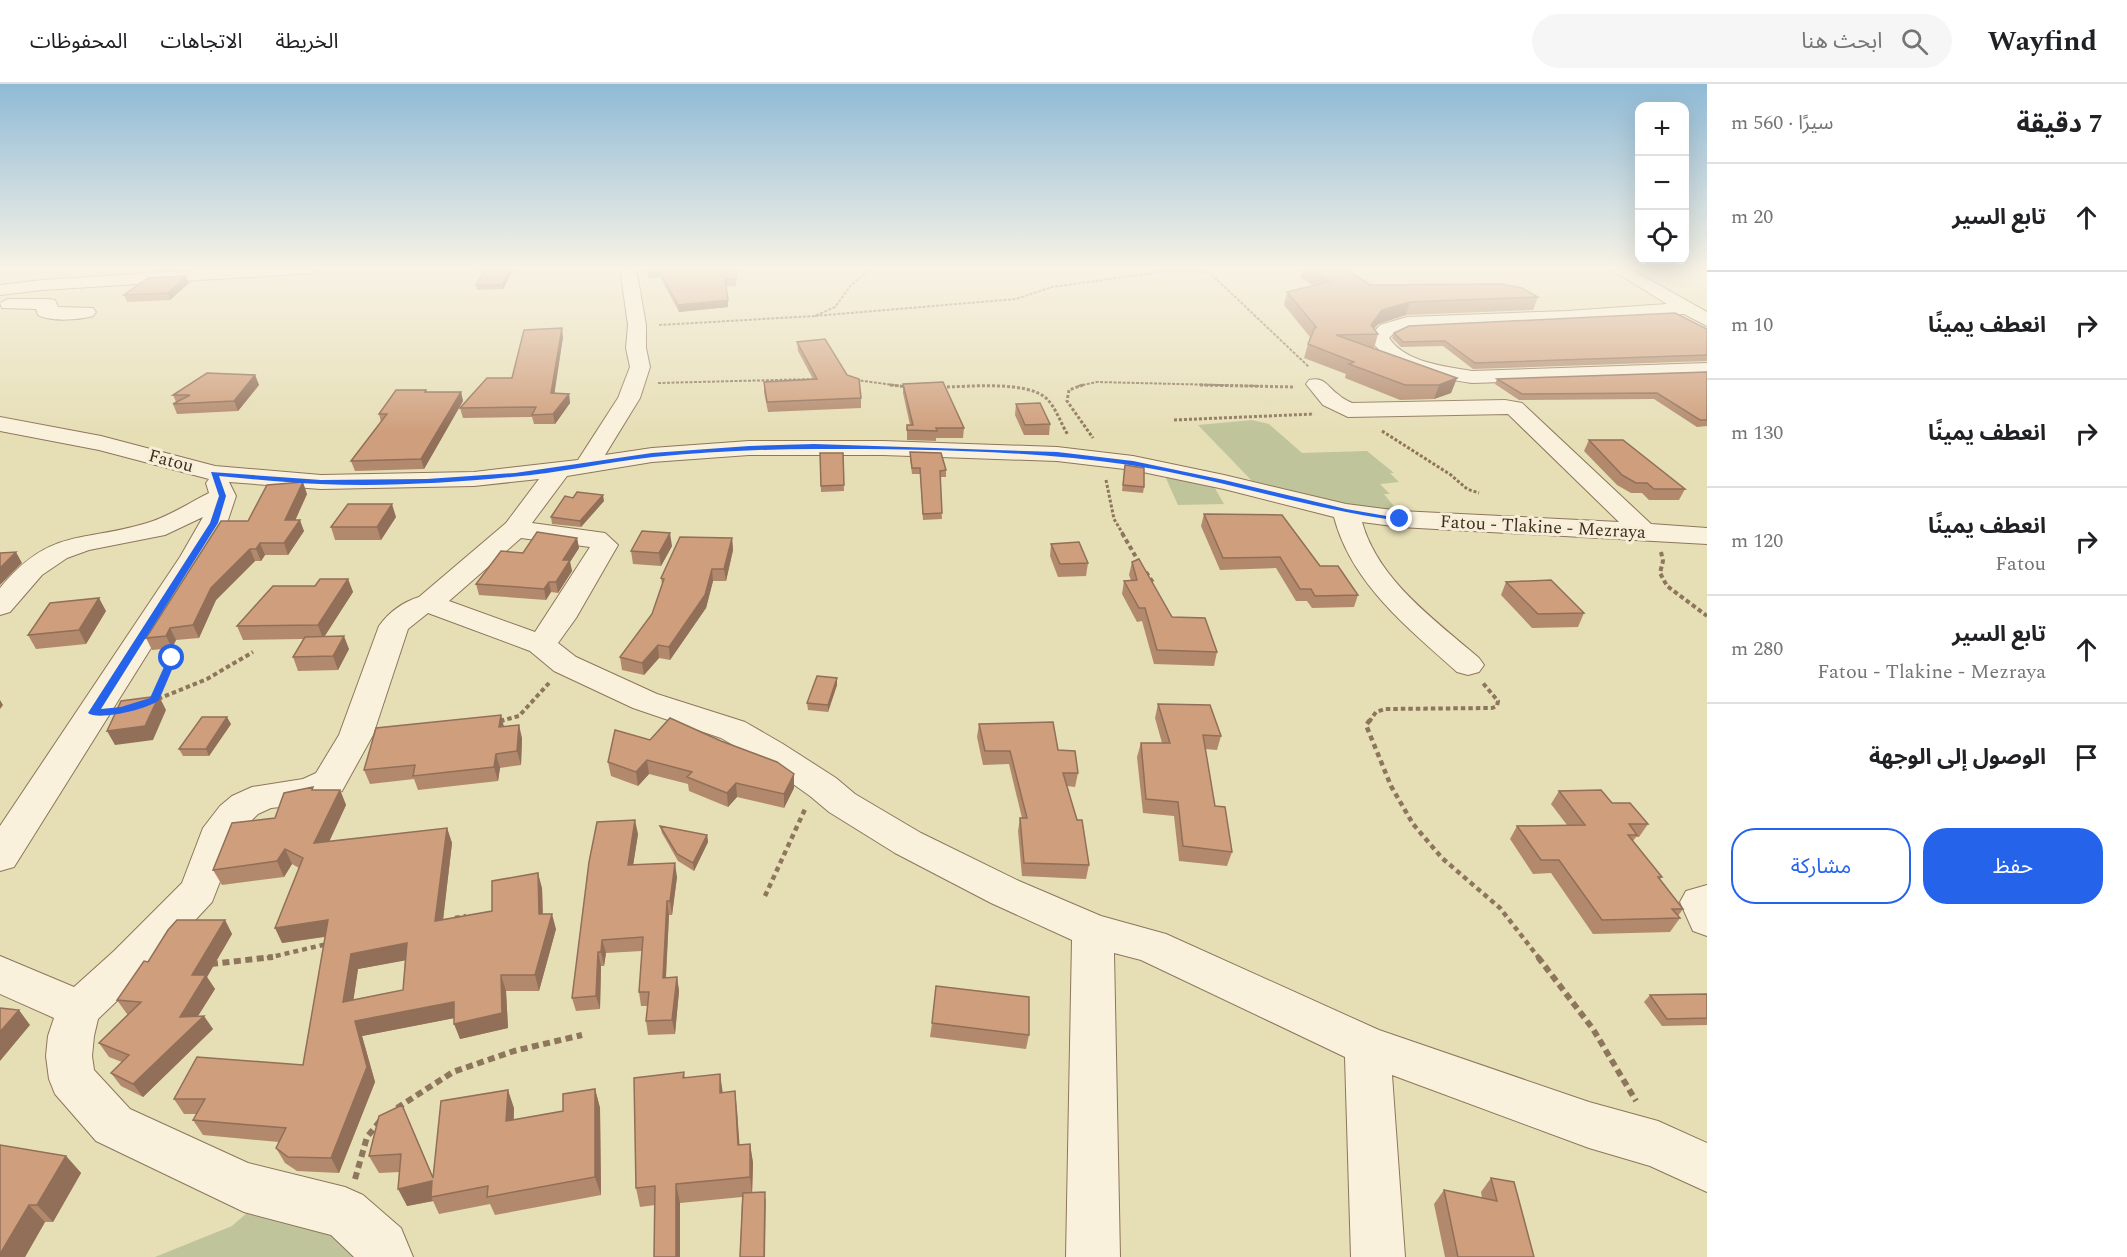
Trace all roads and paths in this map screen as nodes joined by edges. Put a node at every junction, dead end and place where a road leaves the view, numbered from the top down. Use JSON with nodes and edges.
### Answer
{"nodes":[{"id":1,"x":681,"y":323,"type":"edge"},
{"id":2,"x":1264,"y":323,"type":"edge"},
{"id":3,"x":1414,"y":323,"type":"edge"},
{"id":4,"x":637,"y":325,"type":"joint"},
{"id":5,"x":1707,"y":369,"type":"edge"},
{"id":6,"x":818,"y":379,"type":"edge"},
{"id":7,"x":850,"y":380,"type":"edge"},
{"id":8,"x":636,"y":383,"type":"junction"},
{"id":9,"x":1316,"y":384,"type":"junction"},
{"id":10,"x":912,"y":387,"type":"edge"},
{"id":11,"x":937,"y":387,"type":"edge"},
{"id":12,"x":1348,"y":410,"type":"junction"},
{"id":13,"x":1174,"y":420,"type":"dead end"},
{"id":14,"x":0,"y":424,"type":"edge"},
{"id":15,"x":1096,"y":458,"type":"junction"},
{"id":16,"x":587,"y":464,"type":"junction"},
{"id":17,"x":559,"y":470,"type":"junction"},
{"id":18,"x":218,"y":485,"type":"junction"},
{"id":19,"x":1479,"y":493,"type":"dead end"},
{"id":20,"x":1346,"y":512,"type":"junction"},
{"id":21,"x":515,"y":529,"type":"junction"},
{"id":22,"x":1643,"y":531,"type":"junction"},
{"id":23,"x":1707,"y":536,"type":"edge"},
{"id":24,"x":1154,"y":584,"type":"edge"},
{"id":25,"x":429,"y":603,"type":"junction"},
{"id":26,"x":0,"y":606,"type":"edge"},
{"id":27,"x":1707,"y":616,"type":"edge"},
{"id":28,"x":252,"y":652,"type":"dead end"},
{"id":29,"x":553,"y":655,"type":"junction"},
{"id":30,"x":172,"y":658,"type":"dead end"},
{"id":31,"x":1468,"y":664,"type":"joint"},
{"id":32,"x":154,"y":700,"type":"junction"},
{"id":33,"x":145,"y":704,"type":"edge"},
{"id":34,"x":498,"y":721,"type":"edge"},
{"id":35,"x":824,"y":787,"type":"junction"},
{"id":36,"x":0,"y":856,"type":"edge"},
{"id":37,"x":765,"y":896,"type":"dead end"},
{"id":38,"x":1707,"y":901,"type":"edge"},
{"id":39,"x":466,"y":916,"type":"edge"},
{"id":40,"x":443,"y":920,"type":"edge"},
{"id":41,"x":1707,"y":920,"type":"edge"},
{"id":42,"x":1093,"y":931,"type":"junction"},
{"id":43,"x":339,"y":941,"type":"edge"},
{"id":44,"x":202,"y":965,"type":"edge"},
{"id":45,"x":0,"y":974,"type":"edge"},
{"id":46,"x":79,"y":1009,"type":"junction"},
{"id":47,"x":582,"y":1035,"type":"dead end"},
{"id":48,"x":1367,"y":1046,"type":"junction"},
{"id":49,"x":1658,"y":1145,"type":"junction"},
{"id":50,"x":1707,"y":1168,"type":"edge"},
{"id":51,"x":345,"y":1213,"type":"junction"},
{"id":52,"x":386,"y":1257,"type":"edge"},
{"id":53,"x":1094,"y":1257,"type":"edge"},
{"id":54,"x":1378,"y":1257,"type":"edge"}],
"edges":[{"from":1,"to":4,"type":"path"},
{"from":2,"to":9,"type":"path"},
{"from":3,"to":5,"type":"street"},
{"from":4,"to":8,"type":"street"},
{"from":6,"to":8,"type":"path"},
{"from":7,"to":10,"type":"path"},
{"from":8,"to":16,"type":"street"},
{"from":9,"to":12,"type":"street"},
{"from":9,"to":15,"type":"path"},
{"from":11,"to":15,"type":"path"},
{"from":12,"to":13,"type":"path"},
{"from":12,"to":19,"type":"path"},
{"from":12,"to":22,"type":"street"},
{"from":14,"to":18,"type":"street","name":"Fatou"},
{"from":15,"to":16,"type":"street","name":"Fatou - Tlakine - Mezraya"},
{"from":15,"to":20,"type":"street","name":"Fatou - Tlakine - Mezraya"},
{"from":15,"to":24,"type":"path"},
{"from":16,"to":17,"type":"street","name":"Fatou - Tlakine - Mezraya"},
{"from":17,"to":18,"type":"street","name":"Fatou"},
{"from":17,"to":21,"type":"street"},
{"from":18,"to":26,"type":"street"},
{"from":18,"to":36,"type":"street"},
{"from":20,"to":22,"type":"street","name":"Fatou - Tlakine - Mezraya"},
{"from":20,"to":31,"type":"street"},
{"from":21,"to":25,"type":"street"},
{"from":21,"to":29,"type":"street"},
{"from":22,"to":23,"type":"street","name":"Fatou - Tlakine - Mezraya"},
{"from":22,"to":27,"type":"path"},
{"from":25,"to":29,"type":"street"},
{"from":25,"to":46,"type":"street"},
{"from":28,"to":32,"type":"path"},
{"from":29,"to":34,"type":"path"},
{"from":29,"to":35,"type":"street"},
{"from":30,"to":32,"type":"path"},
{"from":31,"to":49,"type":"path"},
{"from":32,"to":33,"type":"path"},
{"from":35,"to":37,"type":"path"},
{"from":35,"to":42,"type":"street"},
{"from":38,"to":41,"type":"street"},
{"from":39,"to":40,"type":"path"},
{"from":42,"to":48,"type":"street"},
{"from":42,"to":53,"type":"street"},
{"from":43,"to":44,"type":"path"},
{"from":45,"to":46,"type":"street"},
{"from":46,"to":51,"type":"street"},
{"from":47,"to":51,"type":"path"},
{"from":48,"to":49,"type":"street"},
{"from":48,"to":54,"type":"street"},
{"from":49,"to":50,"type":"street"},
{"from":51,"to":52,"type":"street"}]}
